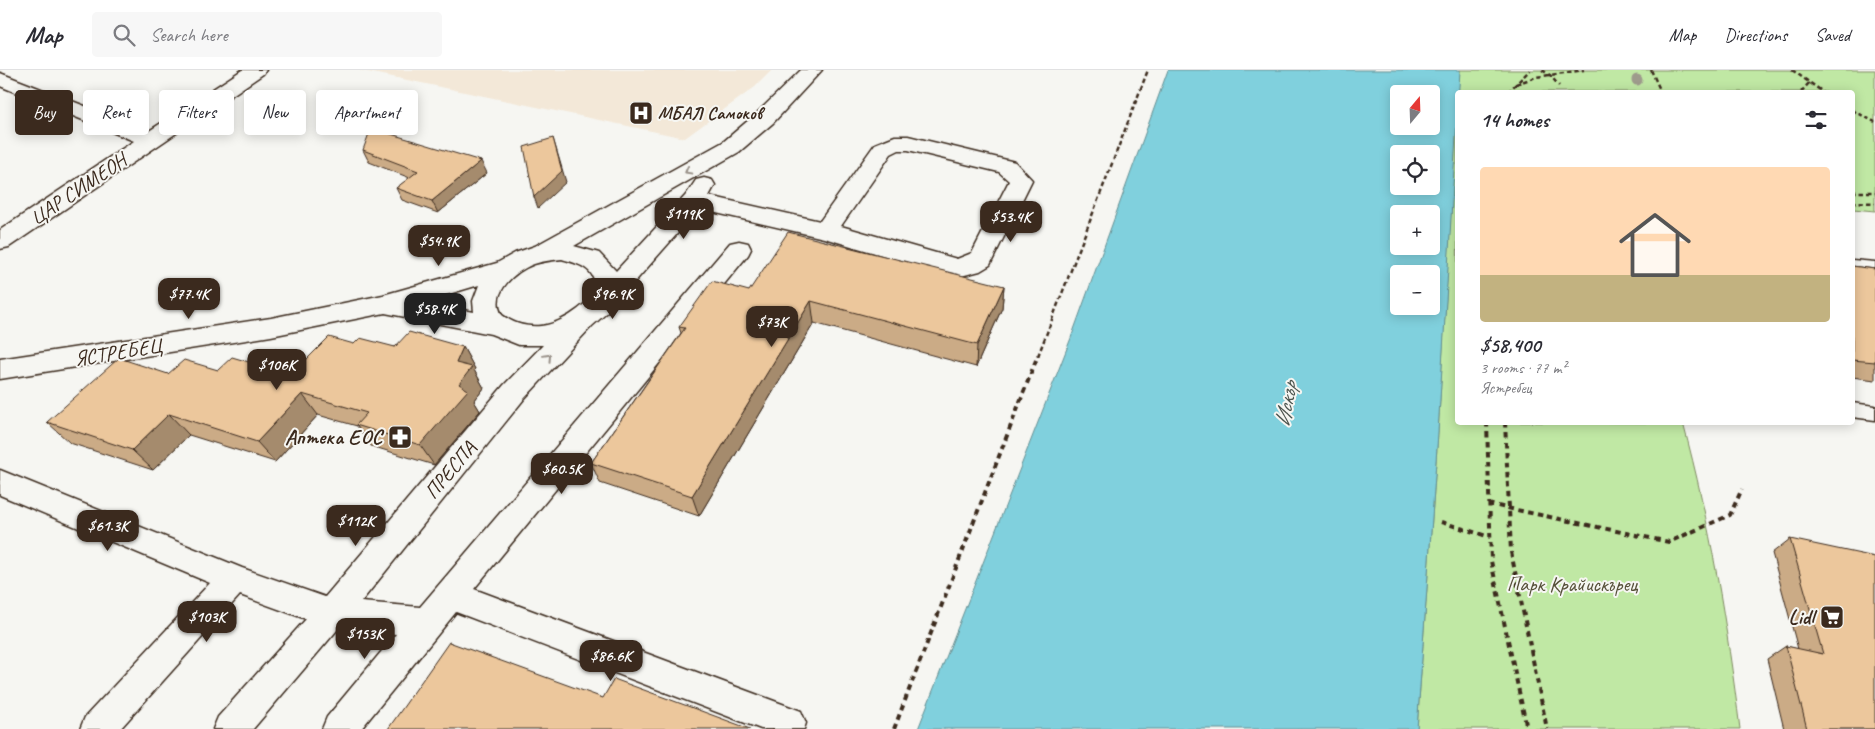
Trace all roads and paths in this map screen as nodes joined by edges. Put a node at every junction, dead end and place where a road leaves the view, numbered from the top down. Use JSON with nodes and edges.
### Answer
{"nodes":[{"id":1,"x":256,"y":70,"type":"edge"},
{"id":2,"x":812,"y":70,"type":"edge"},
{"id":3,"x":1148,"y":70,"type":"edge"},
{"id":4,"x":1530,"y":70,"type":"edge"},
{"id":5,"x":1542,"y":70,"type":"edge"},
{"id":6,"x":1584,"y":70,"type":"edge"},
{"id":7,"x":1651,"y":70,"type":"edge"},
{"id":8,"x":1792,"y":70,"type":"edge"},
{"id":9,"x":1550,"y":75,"type":"junction"},
{"id":10,"x":0,"y":79,"type":"edge"},
{"id":11,"x":1808,"y":83,"type":"junction"},
{"id":12,"x":1516,"y":84,"type":"junction"},
{"id":13,"x":1560,"y":86,"type":"dead end"},
{"id":14,"x":1510,"y":90,"type":"edge"},
{"id":15,"x":1660,"y":90,"type":"edge"},
{"id":16,"x":1803,"y":90,"type":"edge"},
{"id":17,"x":1820,"y":90,"type":"edge"},
{"id":18,"x":1855,"y":112,"type":"edge"},
{"id":19,"x":1875,"y":122,"type":"edge"},
{"id":20,"x":151,"y":140,"type":"junction"},
{"id":21,"x":731,"y":147,"type":"junction"},
{"id":22,"x":1855,"y":192,"type":"edge"},
{"id":23,"x":1875,"y":192,"type":"edge"},
{"id":24,"x":694,"y":200,"type":"junction"},
{"id":25,"x":1855,"y":202,"type":"edge"},
{"id":26,"x":1875,"y":203,"type":"edge"},
{"id":27,"x":826,"y":230,"type":"junction"},
{"id":28,"x":0,"y":241,"type":"edge"},
{"id":29,"x":739,"y":249,"type":"dead end"},
{"id":30,"x":544,"y":252,"type":"junction"},
{"id":31,"x":1855,"y":266,"type":"edge"},
{"id":32,"x":1875,"y":268,"type":"edge"},
{"id":33,"x":506,"y":269,"type":"junction"},
{"id":34,"x":384,"y":304,"type":"junction"},
{"id":35,"x":600,"y":304,"type":"junction"},
{"id":36,"x":581,"y":322,"type":"junction"},
{"id":37,"x":495,"y":325,"type":"junction"},
{"id":38,"x":525,"y":336,"type":"junction"},
{"id":39,"x":0,"y":369,"type":"edge"},
{"id":40,"x":514,"y":392,"type":"junction"},
{"id":41,"x":1855,"y":410,"type":"edge"},
{"id":42,"x":1875,"y":413,"type":"edge"},
{"id":43,"x":1487,"y":425,"type":"edge"},
{"id":44,"x":1506,"y":425,"type":"edge"},
{"id":45,"x":0,"y":482,"type":"edge"},
{"id":46,"x":1742,"y":489,"type":"dead end"},
{"id":47,"x":1488,"y":504,"type":"junction"},
{"id":48,"x":1508,"y":508,"type":"junction"},
{"id":49,"x":1441,"y":522,"type":"dead end"},
{"id":50,"x":1490,"y":537,"type":"junction"},
{"id":51,"x":234,"y":579,"type":"junction"},
{"id":52,"x":450,"y":595,"type":"junction"},
{"id":53,"x":331,"y":614,"type":"junction"},
{"id":54,"x":427,"y":622,"type":"junction"},
{"id":55,"x":789,"y":724,"type":"dead end"},
{"id":56,"x":97,"y":729,"type":"edge"},
{"id":57,"x":230,"y":729,"type":"edge"},
{"id":58,"x":339,"y":729,"type":"edge"},
{"id":59,"x":894,"y":729,"type":"edge"},
{"id":60,"x":1527,"y":729,"type":"edge"},
{"id":61,"x":1547,"y":729,"type":"edge"}],
"edges":[{"from":1,"to":20,"type":"street","name":"ЦАР СИМЕОН"},
{"from":2,"to":21,"type":"street"},
{"from":3,"to":59,"type":"path"},
{"from":4,"to":12,"type":"path"},
{"from":5,"to":9,"type":"path"},
{"from":6,"to":9,"type":"path"},
{"from":7,"to":15,"type":"path"},
{"from":8,"to":11,"type":"path"},
{"from":9,"to":12,"type":"path"},
{"from":9,"to":13,"type":"path"},
{"from":10,"to":20,"type":"street"},
{"from":11,"to":16,"type":"path"},
{"from":11,"to":17,"type":"path"},
{"from":12,"to":14,"type":"path"},
{"from":18,"to":19,"type":"path"},
{"from":20,"to":28,"type":"street","name":"ЦАР СИМЕОН"},
{"from":21,"to":24,"type":"street"},
{"from":21,"to":30,"type":"street","one_way":true},
{"from":22,"to":23,"type":"path"},
{"from":24,"to":27,"type":"street"},
{"from":24,"to":35,"type":"street"},
{"from":25,"to":26,"type":"path"},
{"from":27,"to":27,"type":"street"},
{"from":29,"to":52,"type":"street"},
{"from":30,"to":33,"type":"street"},
{"from":30,"to":35,"type":"street"},
{"from":31,"to":32,"type":"lane"},
{"from":33,"to":34,"type":"street","name":"ЯСТРЕБЕЦ"},
{"from":33,"to":37,"type":"street"},
{"from":34,"to":37,"type":"street","name":"ЯСТРЕБЕЦ"},
{"from":34,"to":39,"type":"street","name":"ЯСТРЕБЕЦ"},
{"from":35,"to":36,"type":"street"},
{"from":36,"to":38,"type":"street"},
{"from":40,"to":36,"type":"street","name":"ПРЕСПА","one_way":true},
{"from":37,"to":38,"type":"street"},
{"from":38,"to":40,"type":"street","name":"ПРЕСПА"},
{"from":40,"to":53,"type":"street","name":"ПРЕСПА"},
{"from":41,"to":42,"type":"lane"},
{"from":43,"to":47,"type":"path"},
{"from":44,"to":48,"type":"path"},
{"from":45,"to":51,"type":"street"},
{"from":46,"to":48,"type":"path"},
{"from":47,"to":48,"type":"path"},
{"from":47,"to":50,"type":"path"},
{"from":48,"to":61,"type":"path"},
{"from":49,"to":50,"type":"path"},
{"from":50,"to":60,"type":"path"},
{"from":51,"to":53,"type":"street"},
{"from":51,"to":56,"type":"street"},
{"from":52,"to":54,"type":"street"},
{"from":52,"to":55,"type":"street"},
{"from":53,"to":54,"type":"street"},
{"from":53,"to":57,"type":"street","name":"ПРЕСПА"},
{"from":54,"to":58,"type":"street"}]}
